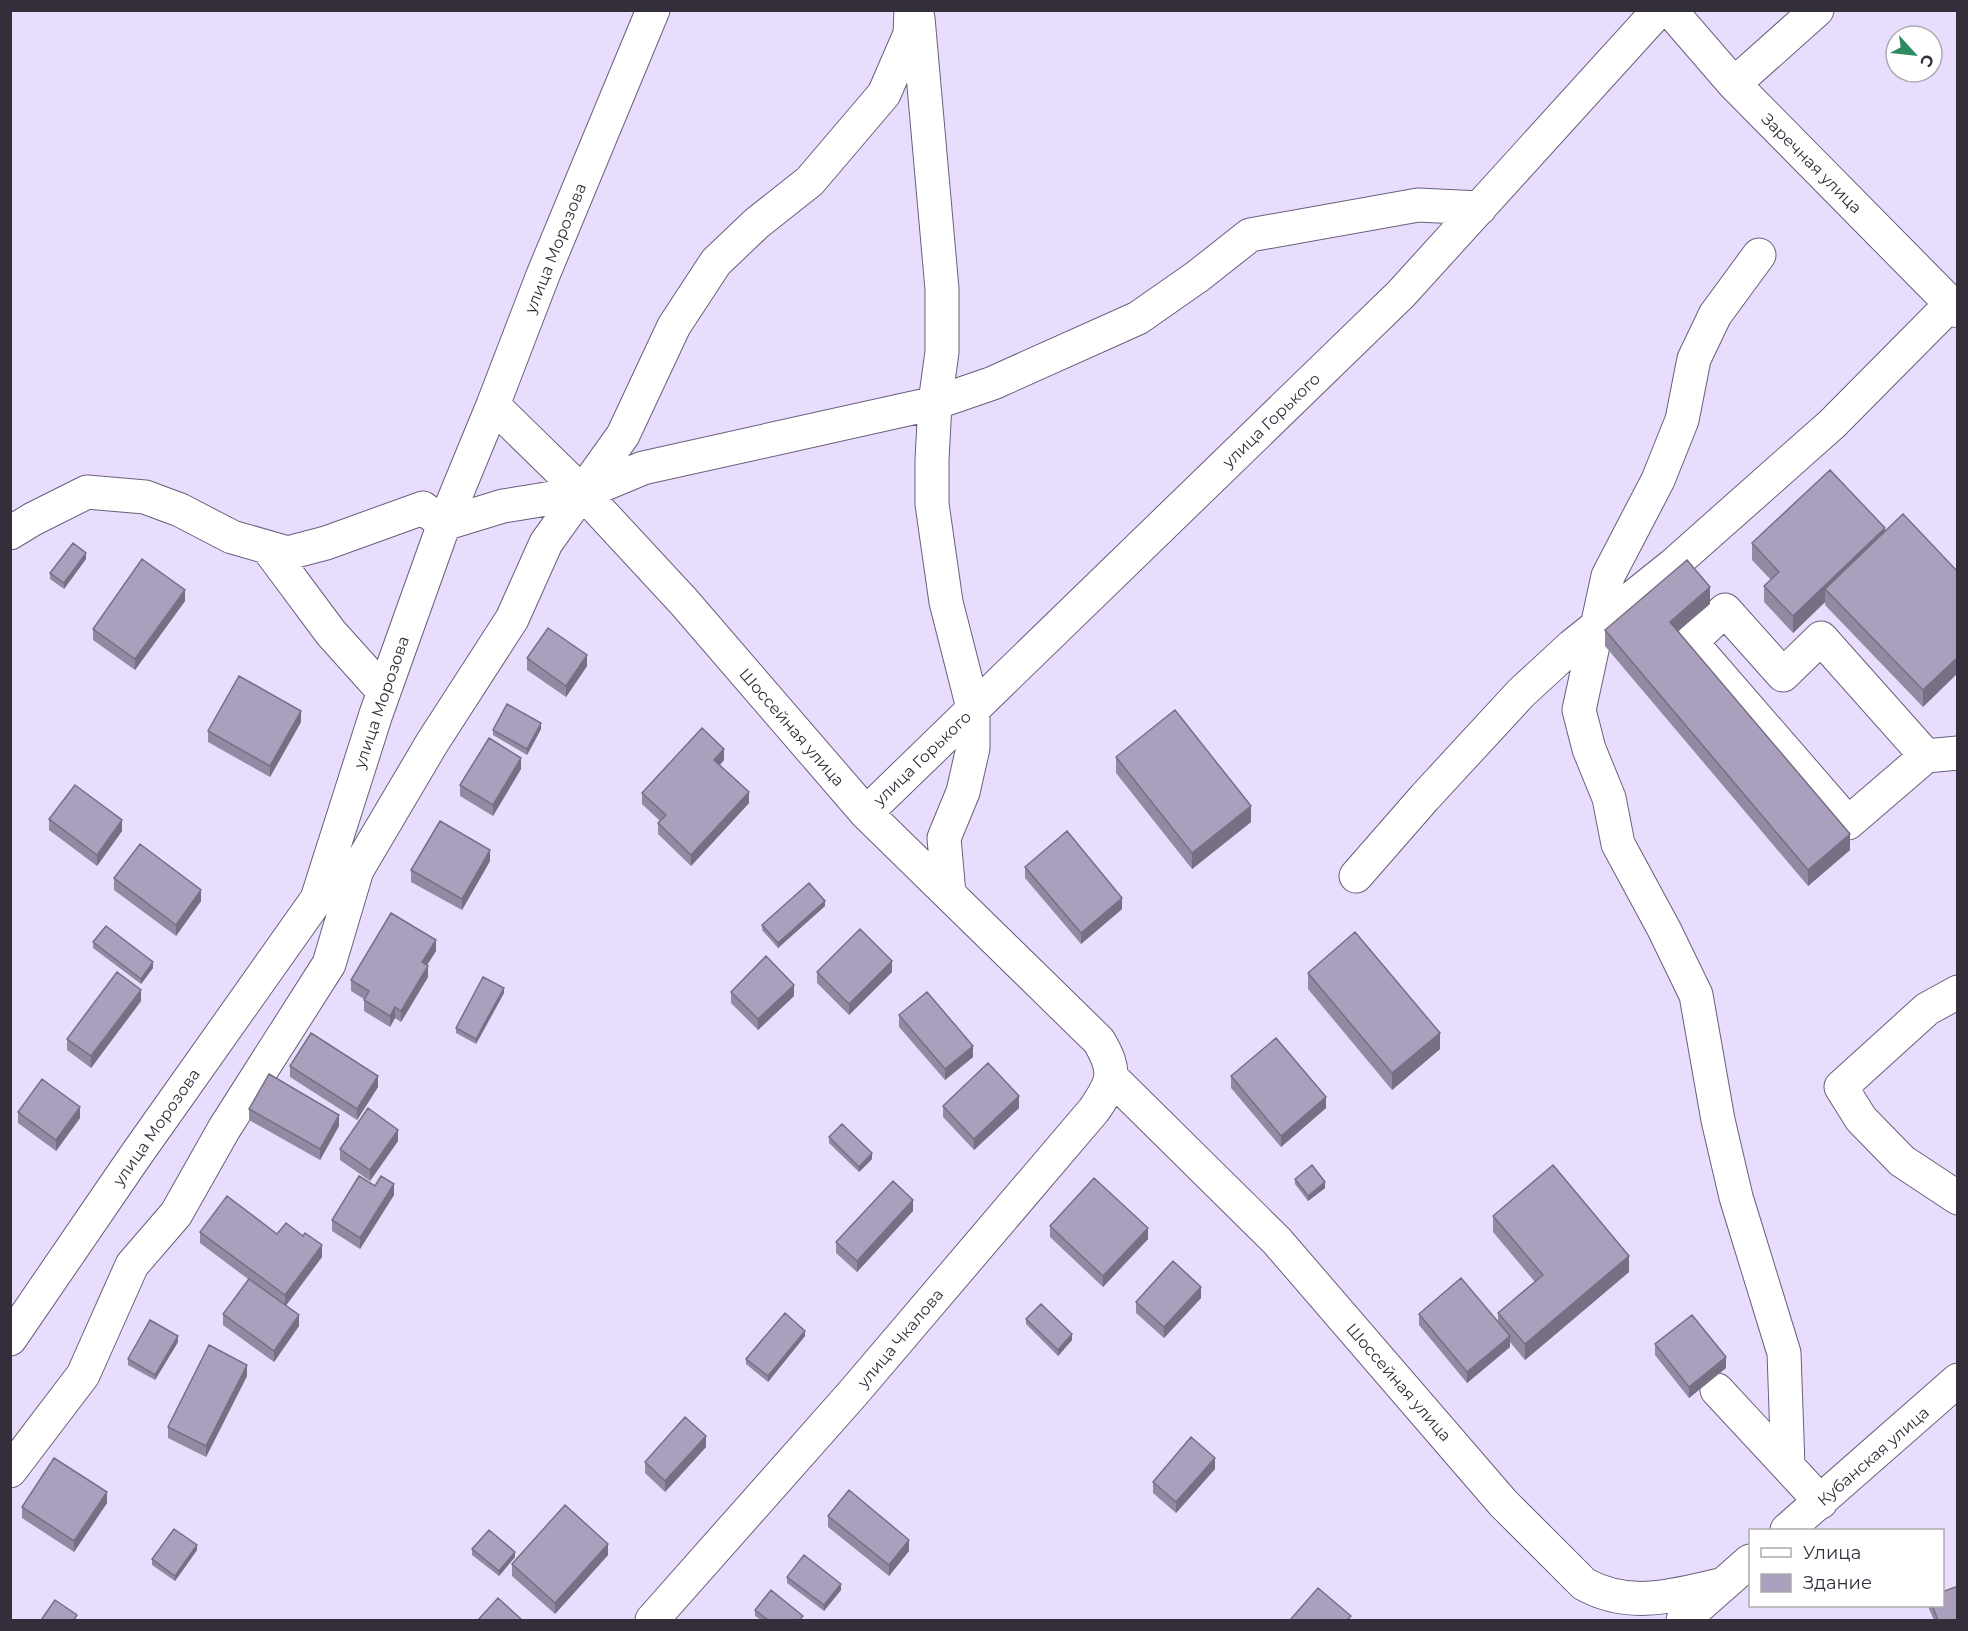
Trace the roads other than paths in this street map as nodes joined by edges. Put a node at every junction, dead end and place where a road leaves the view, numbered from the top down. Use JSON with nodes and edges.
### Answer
{"nodes":[{"id":1,"x":654,"y":10,"type":"edge"},
{"id":2,"x":911,"y":10,"type":"edge"},
{"id":3,"x":918,"y":10,"type":"edge"},
{"id":4,"x":1659,"y":10,"type":"edge"},
{"id":5,"x":1670,"y":10,"type":"edge"},
{"id":6,"x":1817,"y":10,"type":"edge"},
{"id":7,"x":1734,"y":84,"type":"junction"},
{"id":8,"x":1480,"y":208,"type":"junction"},
{"id":9,"x":1759,"y":255,"type":"dead end"},
{"id":10,"x":1954,"y":308,"type":"edge"},
{"id":11,"x":935,"y":403,"type":"junction"},
{"id":12,"x":494,"y":405,"type":"junction"},
{"id":13,"x":583,"y":493,"type":"junction"},
{"id":14,"x":444,"y":525,"type":"junction"},
{"id":15,"x":10,"y":533,"type":"edge"},
{"id":16,"x":267,"y":548,"type":"junction"},
{"id":17,"x":1599,"y":625,"type":"junction"},
{"id":18,"x":384,"y":692,"type":"junction"},
{"id":19,"x":973,"y":708,"type":"junction"},
{"id":20,"x":1942,"y":755,"type":"edge"},
{"id":21,"x":866,"y":813,"type":"junction"},
{"id":22,"x":1356,"y":876,"type":"dead end"},
{"id":23,"x":949,"y":894,"type":"junction"},
{"id":24,"x":1958,"y":992,"type":"edge"},
{"id":25,"x":1111,"y":1077,"type":"junction"},
{"id":26,"x":1958,"y":1198,"type":"edge"},
{"id":27,"x":10,"y":1339,"type":"edge"},
{"id":28,"x":1958,"y":1380,"type":"edge"},
{"id":29,"x":1717,"y":1390,"type":"dead end"},
{"id":30,"x":1788,"y":1466,"type":"junction"},
{"id":31,"x":10,"y":1471,"type":"edge"},
{"id":32,"x":1821,"y":1502,"type":"junction"},
{"id":33,"x":1788,"y":1529,"type":"edge"},
{"id":34,"x":1749,"y":1563,"type":"edge"},
{"id":35,"x":1724,"y":1584,"type":"junction"},
{"id":36,"x":652,"y":1620,"type":"edge"},
{"id":37,"x":1683,"y":1620,"type":"edge"}],
"edges":[{"from":1,"to":12,"type":"street","name":"улица Морозова"},
{"from":2,"to":13,"type":"street"},
{"from":3,"to":11,"type":"street"},
{"from":4,"to":8,"type":"street","name":"улица Горького"},
{"from":5,"to":7,"type":"street","name":"Заречная улица"},
{"from":6,"to":7,"type":"street"},
{"from":7,"to":10,"type":"street","name":"Заречная улица"},
{"from":8,"to":11,"type":"street"},
{"from":8,"to":19,"type":"street","name":"улица Горького"},
{"from":9,"to":17,"type":"street"},
{"from":10,"to":17,"type":"street"},
{"from":11,"to":13,"type":"street"},
{"from":11,"to":19,"type":"street"},
{"from":12,"to":13,"type":"street","name":"Шоссейная улица"},
{"from":12,"to":14,"type":"street","name":"улица Морозова"},
{"from":13,"to":14,"type":"street"},
{"from":13,"to":21,"type":"street","name":"Шоссейная улица"},
{"from":13,"to":31,"type":"street"},
{"from":14,"to":16,"type":"street"},
{"from":14,"to":18,"type":"street","name":"улица Морозова"},
{"from":15,"to":16,"type":"street"},
{"from":16,"to":18,"type":"street"},
{"from":17,"to":22,"type":"street"},
{"from":17,"to":30,"type":"street"},
{"from":18,"to":27,"type":"street","name":"улица Морозова"},
{"from":19,"to":21,"type":"street","name":"улица Горького"},
{"from":19,"to":23,"type":"street"},
{"from":20,"to":20,"type":"street"},
{"from":21,"to":23,"type":"street","name":"Шоссейная улица"},
{"from":23,"to":25,"type":"street","name":"Шоссейная улица"},
{"from":24,"to":26,"type":"street"},
{"from":25,"to":35,"type":"street","name":"Шоссейная улица"},
{"from":25,"to":36,"type":"street","name":"улица Чкалова"},
{"from":28,"to":32,"type":"street","name":"Кубанская улица"},
{"from":29,"to":30,"type":"street"},
{"from":30,"to":32,"type":"street"},
{"from":32,"to":33,"type":"street","name":"Кубанская улица"},
{"from":34,"to":35,"type":"street"},
{"from":35,"to":37,"type":"street"}]}
